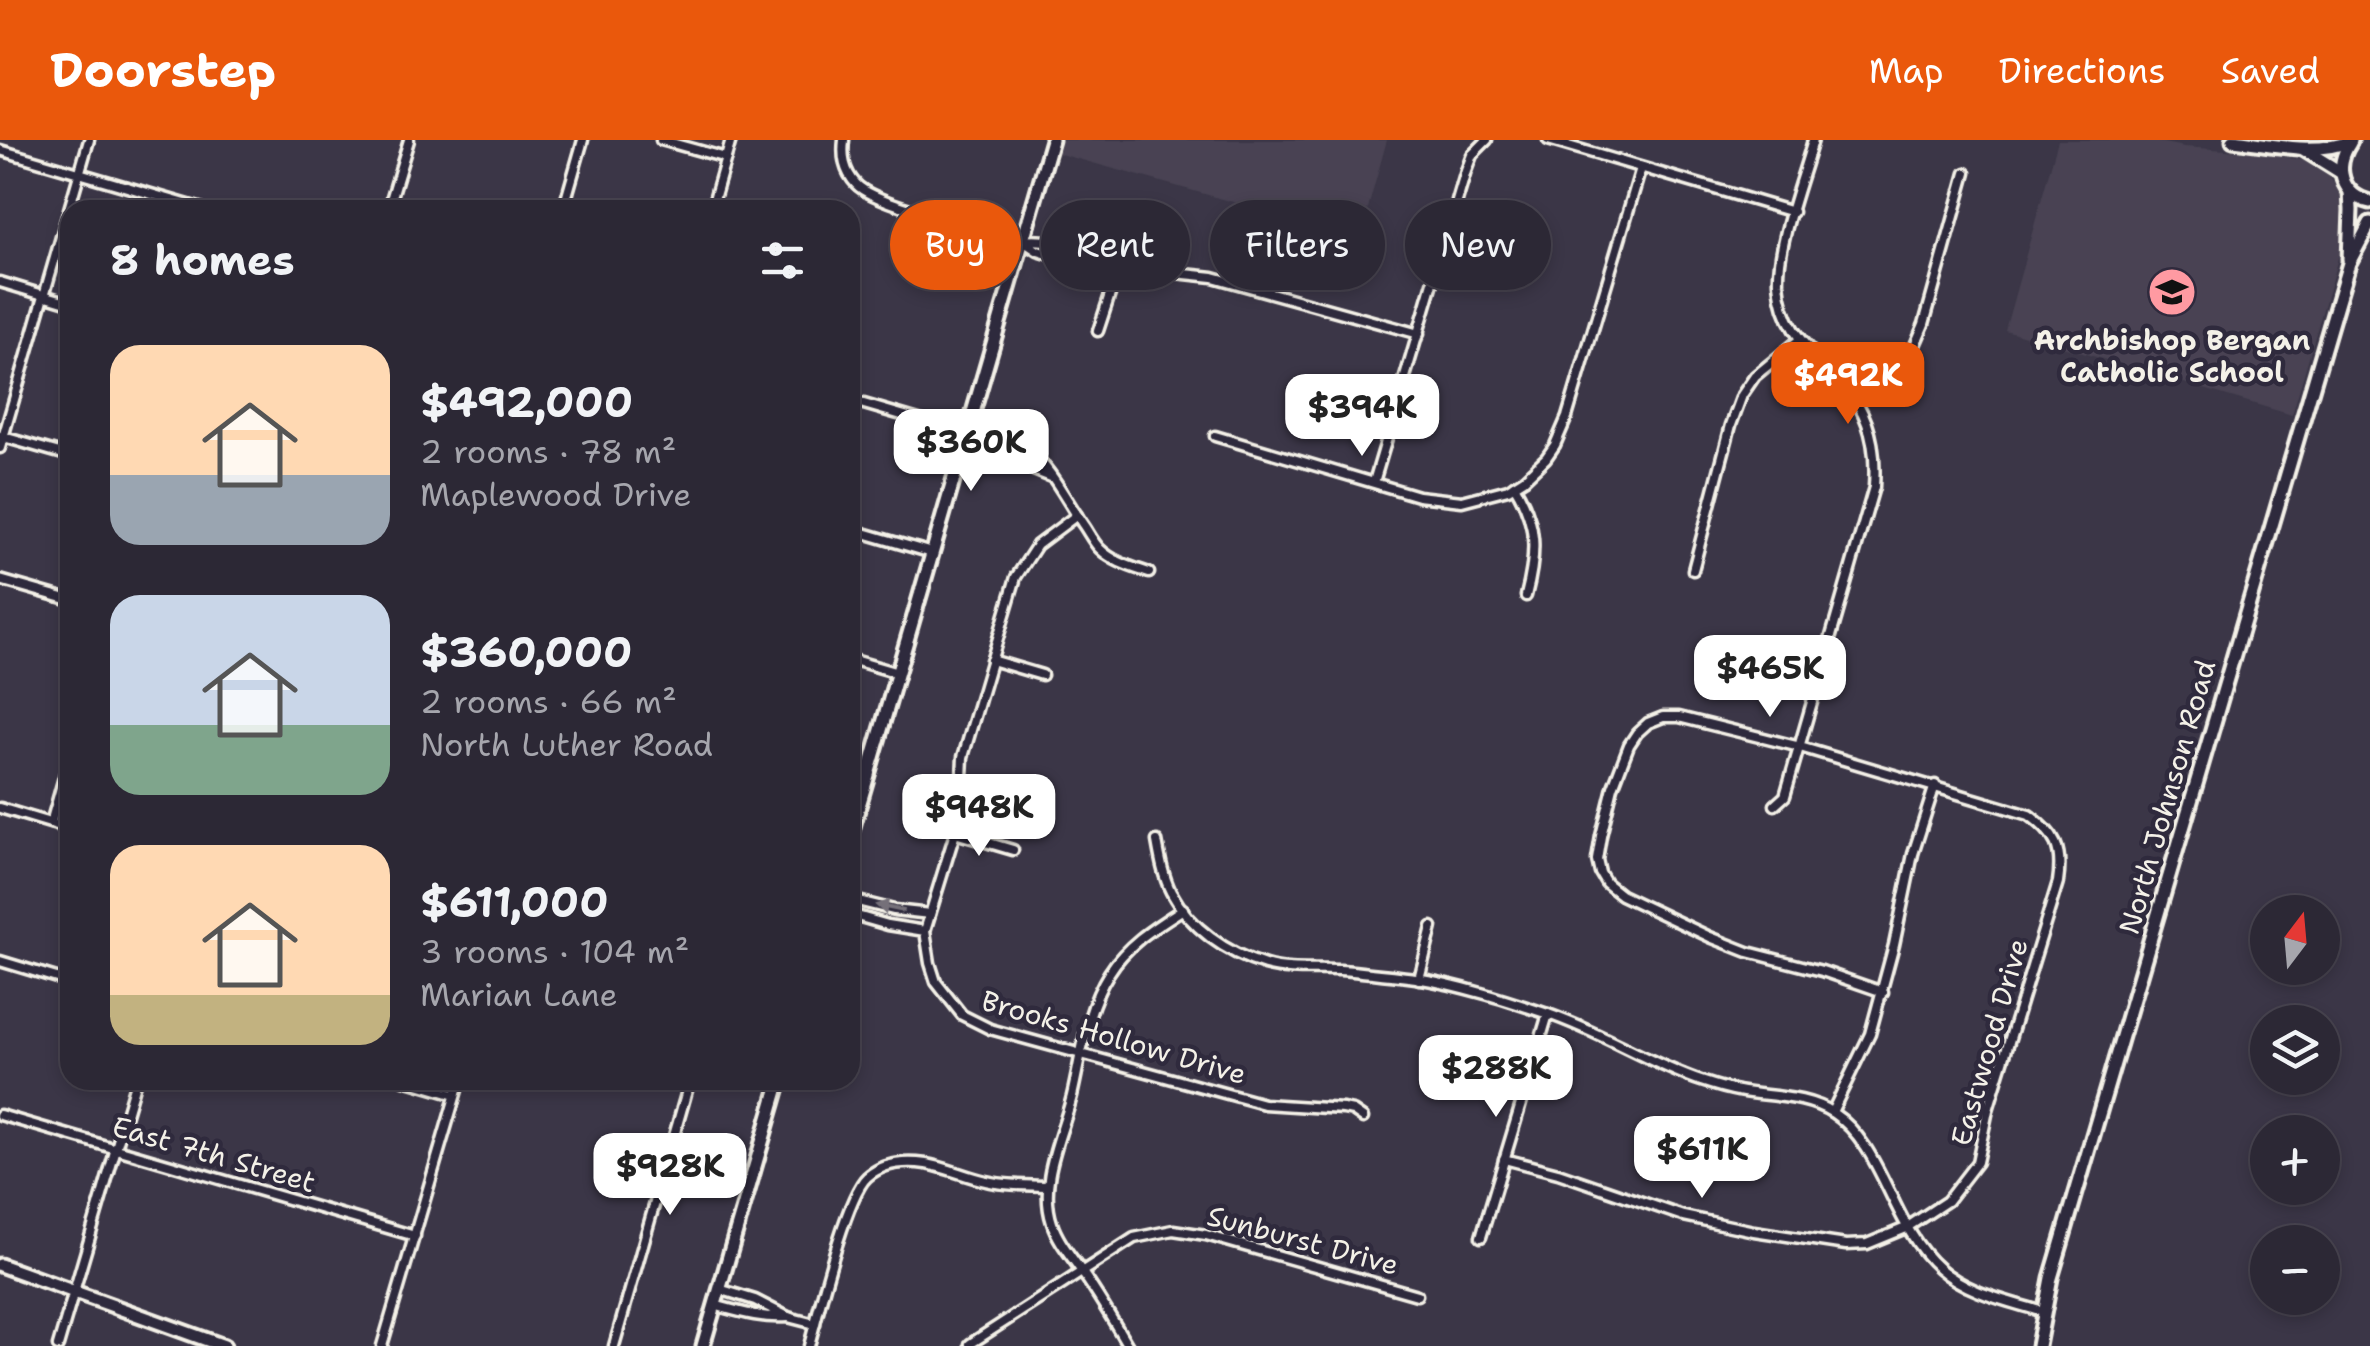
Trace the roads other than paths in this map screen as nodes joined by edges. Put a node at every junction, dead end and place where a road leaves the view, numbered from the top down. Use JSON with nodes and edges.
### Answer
{"nodes":[{"id":1,"x":90,"y":140,"type":"edge"},
{"id":2,"x":409,"y":140,"type":"edge"},
{"id":3,"x":583,"y":140,"type":"edge"},
{"id":4,"x":662,"y":140,"type":"edge"},
{"id":5,"x":731,"y":140,"type":"edge"},
{"id":6,"x":844,"y":140,"type":"edge"},
{"id":7,"x":1052,"y":140,"type":"edge"},
{"id":8,"x":1548,"y":140,"type":"edge"},
{"id":9,"x":1813,"y":140,"type":"edge"},
{"id":10,"x":2233,"y":140,"type":"edge"},
{"id":11,"x":2352,"y":140,"type":"edge"},
{"id":12,"x":1485,"y":141,"type":"edge"},
{"id":13,"x":2303,"y":148,"type":"junction"},
{"id":14,"x":0,"y":150,"type":"edge"},
{"id":15,"x":726,"y":158,"type":"junction"},
{"id":16,"x":1642,"y":168,"type":"junction"},
{"id":17,"x":2340,"y":172,"type":"junction"},
{"id":18,"x":79,"y":173,"type":"junction"},
{"id":19,"x":1966,"y":173,"type":"dead end"},
{"id":20,"x":2350,"y":192,"type":"junction"},
{"id":21,"x":71,"y":200,"type":"edge"},
{"id":22,"x":172,"y":200,"type":"edge"},
{"id":23,"x":391,"y":200,"type":"edge"},
{"id":24,"x":565,"y":200,"type":"edge"},
{"id":25,"x":713,"y":200,"type":"edge"},
{"id":26,"x":2370,"y":202,"type":"edge"},
{"id":27,"x":1793,"y":212,"type":"junction"},
{"id":28,"x":2370,"y":223,"type":"edge"},
{"id":29,"x":1041,"y":238,"type":"edge"},
{"id":30,"x":60,"y":240,"type":"edge"},
{"id":31,"x":1023,"y":241,"type":"junction"},
{"id":32,"x":2349,"y":264,"type":"junction"},
{"id":33,"x":1190,"y":276,"type":"edge"},
{"id":34,"x":0,"y":282,"type":"edge"},
{"id":35,"x":1112,"y":290,"type":"edge"},
{"id":36,"x":44,"y":296,"type":"junction"},
{"id":37,"x":60,"y":300,"type":"edge"},
{"id":38,"x":1098,"y":332,"type":"dead end"},
{"id":39,"x":1419,"y":334,"type":"junction"},
{"id":40,"x":1799,"y":340,"type":"junction"},
{"id":41,"x":1856,"y":401,"type":"junction"},
{"id":42,"x":860,"y":403,"type":"edge"},
{"id":43,"x":967,"y":434,"type":"junction"},
{"id":44,"x":2,"y":436,"type":"edge"},
{"id":45,"x":1215,"y":436,"type":"dead end"},
{"id":46,"x":0,"y":448,"type":"edge"},
{"id":47,"x":60,"y":453,"type":"edge"},
{"id":48,"x":1051,"y":477,"type":"junction"},
{"id":49,"x":1374,"y":482,"type":"junction"},
{"id":50,"x":1514,"y":485,"type":"junction"},
{"id":51,"x":1077,"y":515,"type":"junction"},
{"id":52,"x":860,"y":532,"type":"edge"},
{"id":53,"x":932,"y":553,"type":"junction"},
{"id":54,"x":1693,"y":570,"type":"dead end"},
{"id":55,"x":1148,"y":573,"type":"dead end"},
{"id":56,"x":0,"y":580,"type":"edge"},
{"id":57,"x":1526,"y":596,"type":"dead end"},
{"id":58,"x":60,"y":597,"type":"edge"},
{"id":59,"x":991,"y":660,"type":"junction"},
{"id":60,"x":860,"y":661,"type":"edge"},
{"id":61,"x":898,"y":673,"type":"junction"},
{"id":62,"x":1042,"y":675,"type":"dead end"},
{"id":63,"x":1800,"y":747,"type":"junction"},
{"id":64,"x":860,"y":785,"type":"edge"},
{"id":65,"x":865,"y":786,"type":"junction"},
{"id":66,"x":1935,"y":786,"type":"junction"},
{"id":67,"x":60,"y":790,"type":"edge"},
{"id":68,"x":860,"y":803,"type":"edge"},
{"id":69,"x":1774,"y":805,"type":"dead end"},
{"id":70,"x":0,"y":808,"type":"edge"},
{"id":71,"x":50,"y":823,"type":"junction"},
{"id":72,"x":60,"y":826,"type":"edge"},
{"id":73,"x":955,"y":833,"type":"junction"},
{"id":74,"x":1157,"y":841,"type":"dead end"},
{"id":75,"x":1013,"y":850,"type":"dead end"},
{"id":76,"x":860,"y":901,"type":"edge"},
{"id":77,"x":1183,"y":909,"type":"junction"},
{"id":78,"x":930,"y":914,"type":"junction"},
{"id":79,"x":860,"y":917,"type":"edge"},
{"id":80,"x":1432,"y":928,"type":"dead end"},
{"id":81,"x":926,"y":931,"type":"junction"},
{"id":82,"x":0,"y":961,"type":"edge"},
{"id":83,"x":60,"y":979,"type":"edge"},
{"id":84,"x":1420,"y":979,"type":"junction"},
{"id":85,"x":1883,"y":992,"type":"junction"},
{"id":86,"x":1548,"y":1014,"type":"junction"},
{"id":87,"x":1080,"y":1054,"type":"junction"},
{"id":88,"x":133,"y":1090,"type":"edge"},
{"id":89,"x":439,"y":1090,"type":"edge"},
{"id":90,"x":457,"y":1090,"type":"edge"},
{"id":91,"x":687,"y":1090,"type":"edge"},
{"id":92,"x":777,"y":1090,"type":"edge"},
{"id":93,"x":456,"y":1095,"type":"junction"},
{"id":94,"x":1832,"y":1112,"type":"junction"},
{"id":95,"x":0,"y":1115,"type":"edge"},
{"id":96,"x":1363,"y":1118,"type":"dead end"},
{"id":97,"x":116,"y":1150,"type":"junction"},
{"id":98,"x":1504,"y":1158,"type":"junction"},
{"id":99,"x":1048,"y":1186,"type":"junction"},
{"id":100,"x":1906,"y":1228,"type":"junction"},
{"id":101,"x":415,"y":1236,"type":"junction"},
{"id":102,"x":1481,"y":1236,"type":"dead end"},
{"id":103,"x":0,"y":1264,"type":"edge"},
{"id":104,"x":1082,"y":1271,"type":"junction"},
{"id":105,"x":719,"y":1289,"type":"junction"},
{"id":106,"x":73,"y":1291,"type":"junction"},
{"id":107,"x":1417,"y":1295,"type":"dead end"},
{"id":108,"x":714,"y":1305,"type":"junction"},
{"id":109,"x":2043,"y":1312,"type":"junction"},
{"id":110,"x":788,"y":1316,"type":"junction"},
{"id":111,"x":816,"y":1324,"type":"junction"},
{"id":112,"x":970,"y":1344,"type":"edge"},
{"id":113,"x":58,"y":1346,"type":"edge"},
{"id":114,"x":224,"y":1346,"type":"edge"},
{"id":115,"x":382,"y":1346,"type":"edge"},
{"id":116,"x":614,"y":1346,"type":"edge"},
{"id":117,"x":702,"y":1346,"type":"edge"},
{"id":118,"x":809,"y":1346,"type":"edge"},
{"id":119,"x":1128,"y":1346,"type":"edge"},
{"id":120,"x":2038,"y":1346,"type":"edge"}],
"edges":[{"from":1,"to":18,"type":"street"},
{"from":2,"to":23,"type":"street"},
{"from":3,"to":24,"type":"street"},
{"from":4,"to":15,"type":"street"},
{"from":5,"to":15,"type":"street"},
{"from":6,"to":31,"type":"street"},
{"from":7,"to":31,"type":"main road"},
{"from":8,"to":16,"type":"street"},
{"from":9,"to":27,"type":"street"},
{"from":10,"to":13,"type":"main road"},
{"from":11,"to":13,"type":"main road"},
{"from":11,"to":17,"type":"main road"},
{"from":12,"to":39,"type":"street"},
{"from":13,"to":17,"type":"main road"},
{"from":14,"to":18,"type":"street"},
{"from":15,"to":25,"type":"street"},
{"from":16,"to":27,"type":"street"},
{"from":16,"to":50,"type":"street"},
{"from":17,"to":20,"type":"main road"},
{"from":18,"to":21,"type":"street"},
{"from":18,"to":22,"type":"street"},
{"from":19,"to":41,"type":"street"},
{"from":20,"to":26,"type":"main road"},
{"from":20,"to":32,"type":"main road","name":"North Johnson Road"},
{"from":27,"to":40,"type":"street"},
{"from":28,"to":32,"type":"main road","name":"North Johnson Road"},
{"from":29,"to":31,"type":"street"},
{"from":30,"to":36,"type":"street"},
{"from":31,"to":43,"type":"main road"},
{"from":32,"to":109,"type":"main road","name":"North Johnson Road"},
{"from":33,"to":39,"type":"street"},
{"from":34,"to":36,"type":"street"},
{"from":35,"to":38,"type":"street"},
{"from":36,"to":37,"type":"street"},
{"from":36,"to":44,"type":"street"},
{"from":39,"to":49,"type":"street"},
{"from":40,"to":41,"type":"street"},
{"from":40,"to":54,"type":"street"},
{"from":41,"to":63,"type":"street"},
{"from":42,"to":43,"type":"street"},
{"from":43,"to":48,"type":"street"},
{"from":43,"to":48,"type":"street"},
{"from":43,"to":53,"type":"main road"},
{"from":44,"to":46,"type":"street"},
{"from":44,"to":47,"type":"street"},
{"from":45,"to":49,"type":"street"},
{"from":48,"to":51,"type":"street"},
{"from":49,"to":50,"type":"street"},
{"from":50,"to":57,"type":"street"},
{"from":51,"to":55,"type":"street"},
{"from":51,"to":59,"type":"street"},
{"from":52,"to":53,"type":"street"},
{"from":53,"to":61,"type":"main road"},
{"from":56,"to":58,"type":"street"},
{"from":59,"to":62,"type":"street"},
{"from":59,"to":73,"type":"street"},
{"from":60,"to":61,"type":"street"},
{"from":61,"to":65,"type":"main road"},
{"from":63,"to":66,"type":"street"},
{"from":63,"to":69,"type":"street"},
{"from":63,"to":85,"type":"street"},
{"from":64,"to":65,"type":"street"},
{"from":65,"to":68,"type":"main road"},
{"from":66,"to":85,"type":"street"},
{"from":66,"to":100,"type":"street","name":"Eastwood Drive"},
{"from":67,"to":71,"type":"street"},
{"from":70,"to":71,"type":"street"},
{"from":71,"to":72,"type":"street"},
{"from":73,"to":75,"type":"street"},
{"from":73,"to":78,"type":"street"},
{"from":74,"to":77,"type":"street"},
{"from":78,"to":76,"type":"street","one_way":true},
{"from":77,"to":84,"type":"street"},
{"from":77,"to":87,"type":"street"},
{"from":78,"to":81,"type":"street"},
{"from":79,"to":81,"type":"street"},
{"from":80,"to":84,"type":"street"},
{"from":81,"to":87,"type":"street","name":"Brooks Hollow Drive"},
{"from":82,"to":83,"type":"street"},
{"from":84,"to":86,"type":"street"},
{"from":85,"to":94,"type":"street"},
{"from":86,"to":94,"type":"street"},
{"from":86,"to":98,"type":"street"},
{"from":87,"to":96,"type":"street","name":"Brooks Hollow Drive"},
{"from":87,"to":99,"type":"street"},
{"from":88,"to":97,"type":"street"},
{"from":89,"to":93,"type":"street"},
{"from":90,"to":93,"type":"street"},
{"from":91,"to":116,"type":"street"},
{"from":92,"to":105,"type":"main road"},
{"from":93,"to":101,"type":"street"},
{"from":94,"to":100,"type":"street"},
{"from":95,"to":97,"type":"street","name":"East 7th Street"},
{"from":97,"to":101,"type":"street","name":"East 7th Street"},
{"from":97,"to":106,"type":"street"},
{"from":98,"to":100,"type":"street","name":"Eastwood Drive"},
{"from":98,"to":102,"type":"street"},
{"from":99,"to":104,"type":"street"},
{"from":99,"to":111,"type":"street"},
{"from":100,"to":109,"type":"street"},
{"from":101,"to":115,"type":"street"},
{"from":103,"to":106,"type":"main road"},
{"from":104,"to":107,"type":"street","name":"Sunburst Drive"},
{"from":104,"to":112,"type":"street","name":"Sunburst Drive"},
{"from":104,"to":119,"type":"street"},
{"from":105,"to":108,"type":"main road"},
{"from":105,"to":110,"type":"street"},
{"from":106,"to":113,"type":"street"},
{"from":106,"to":114,"type":"main road"},
{"from":108,"to":110,"type":"street"},
{"from":108,"to":117,"type":"main road"},
{"from":109,"to":120,"type":"main road","name":"North Johnson Road"},
{"from":110,"to":111,"type":"street"},
{"from":111,"to":118,"type":"street"}]}
